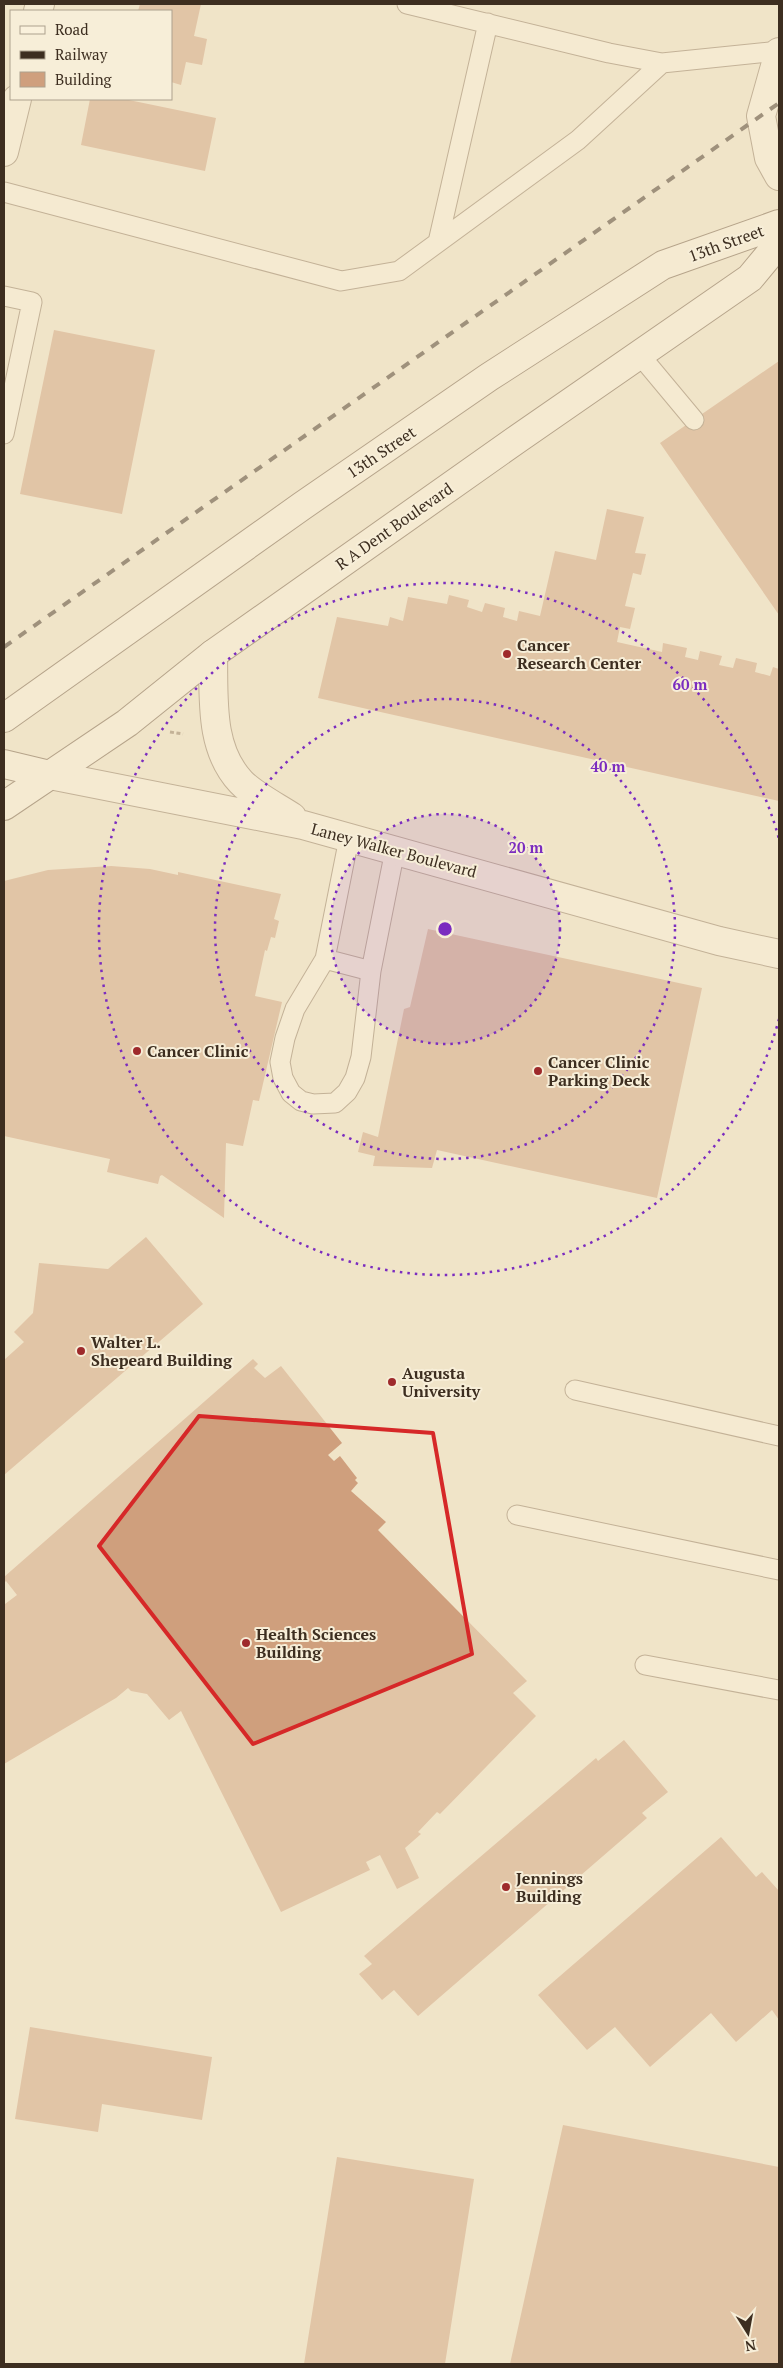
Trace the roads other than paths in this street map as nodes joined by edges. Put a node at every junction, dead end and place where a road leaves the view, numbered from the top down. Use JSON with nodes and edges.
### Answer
{"nodes":[{"id":1,"x":407,"y":4,"type":"edge"},
{"id":2,"x":488,"y":24,"type":"junction"},
{"id":3,"x":779,"y":52,"type":"edge"},
{"id":4,"x":662,"y":63,"type":"junction"},
{"id":5,"x":17,"y":100,"type":"edge"},
{"id":6,"x":4,"y":152,"type":"edge"},
{"id":7,"x":779,"y":176,"type":"edge"},
{"id":8,"x":4,"y":192,"type":"edge"},
{"id":9,"x":779,"y":224,"type":"edge"},
{"id":10,"x":438,"y":242,"type":"junction"},
{"id":11,"x":779,"y":243,"type":"edge"},
{"id":12,"x":4,"y":296,"type":"edge"},
{"id":13,"x":639,"y":354,"type":"junction"},
{"id":14,"x":694,"y":420,"type":"dead end"},
{"id":15,"x":4,"y":434,"type":"edge"},
{"id":16,"x":213,"y":654,"type":"junction"},
{"id":17,"x":4,"y":718,"type":"edge"},
{"id":18,"x":4,"y":764,"type":"edge"},
{"id":19,"x":50,"y":774,"type":"junction"},
{"id":20,"x":4,"y":806,"type":"edge"},
{"id":21,"x":304,"y":825,"type":"junction"},
{"id":22,"x":349,"y":838,"type":"junction"},
{"id":23,"x":395,"y":850,"type":"junction"},
{"id":24,"x":779,"y":954,"type":"edge"},
{"id":25,"x":325,"y":959,"type":"junction"},
{"id":26,"x":371,"y":971,"type":"junction"},
{"id":27,"x":575,"y":1390,"type":"dead end"},
{"id":28,"x":779,"y":1436,"type":"edge"},
{"id":29,"x":517,"y":1515,"type":"dead end"},
{"id":30,"x":778,"y":1564,"type":"edge"},
{"id":31,"x":645,"y":1665,"type":"dead end"},
{"id":32,"x":779,"y":1690,"type":"edge"}],
"edges":[{"from":1,"to":2,"type":"lane"},
{"from":2,"to":4,"type":"lane"},
{"from":2,"to":10,"type":"lane"},
{"from":3,"to":4,"type":"lane"},
{"from":3,"to":7,"type":"main road"},
{"from":4,"to":10,"type":"lane"},
{"from":5,"to":6,"type":"main road"},
{"from":8,"to":10,"type":"lane"},
{"from":9,"to":17,"type":"main road","name":"13th Street"},
{"from":11,"to":13,"type":"main road","name":"R A Dent Boulevard"},
{"from":12,"to":15,"type":"lane"},
{"from":13,"to":14,"type":"lane"},
{"from":13,"to":16,"type":"main road","name":"R A Dent Boulevard"},
{"from":16,"to":19,"type":"main road","name":"R A Dent Boulevard"},
{"from":16,"to":21,"type":"main road"},
{"from":18,"to":19,"type":"main road","name":"Laney Walker Boulevard"},
{"from":19,"to":20,"type":"main road","name":"R A Dent Boulevard"},
{"from":19,"to":21,"type":"main road","name":"Laney Walker Boulevard"},
{"from":21,"to":22,"type":"main road","name":"Laney Walker Boulevard"},
{"from":22,"to":23,"type":"main road","name":"Laney Walker Boulevard"},
{"from":22,"to":25,"type":"lane"},
{"from":23,"to":24,"type":"main road","name":"Laney Walker Boulevard"},
{"from":23,"to":26,"type":"lane"},
{"from":25,"to":26,"type":"lane"},
{"from":25,"to":26,"type":"lane"},
{"from":27,"to":28,"type":"lane"},
{"from":29,"to":30,"type":"lane"},
{"from":31,"to":32,"type":"lane"}]}
